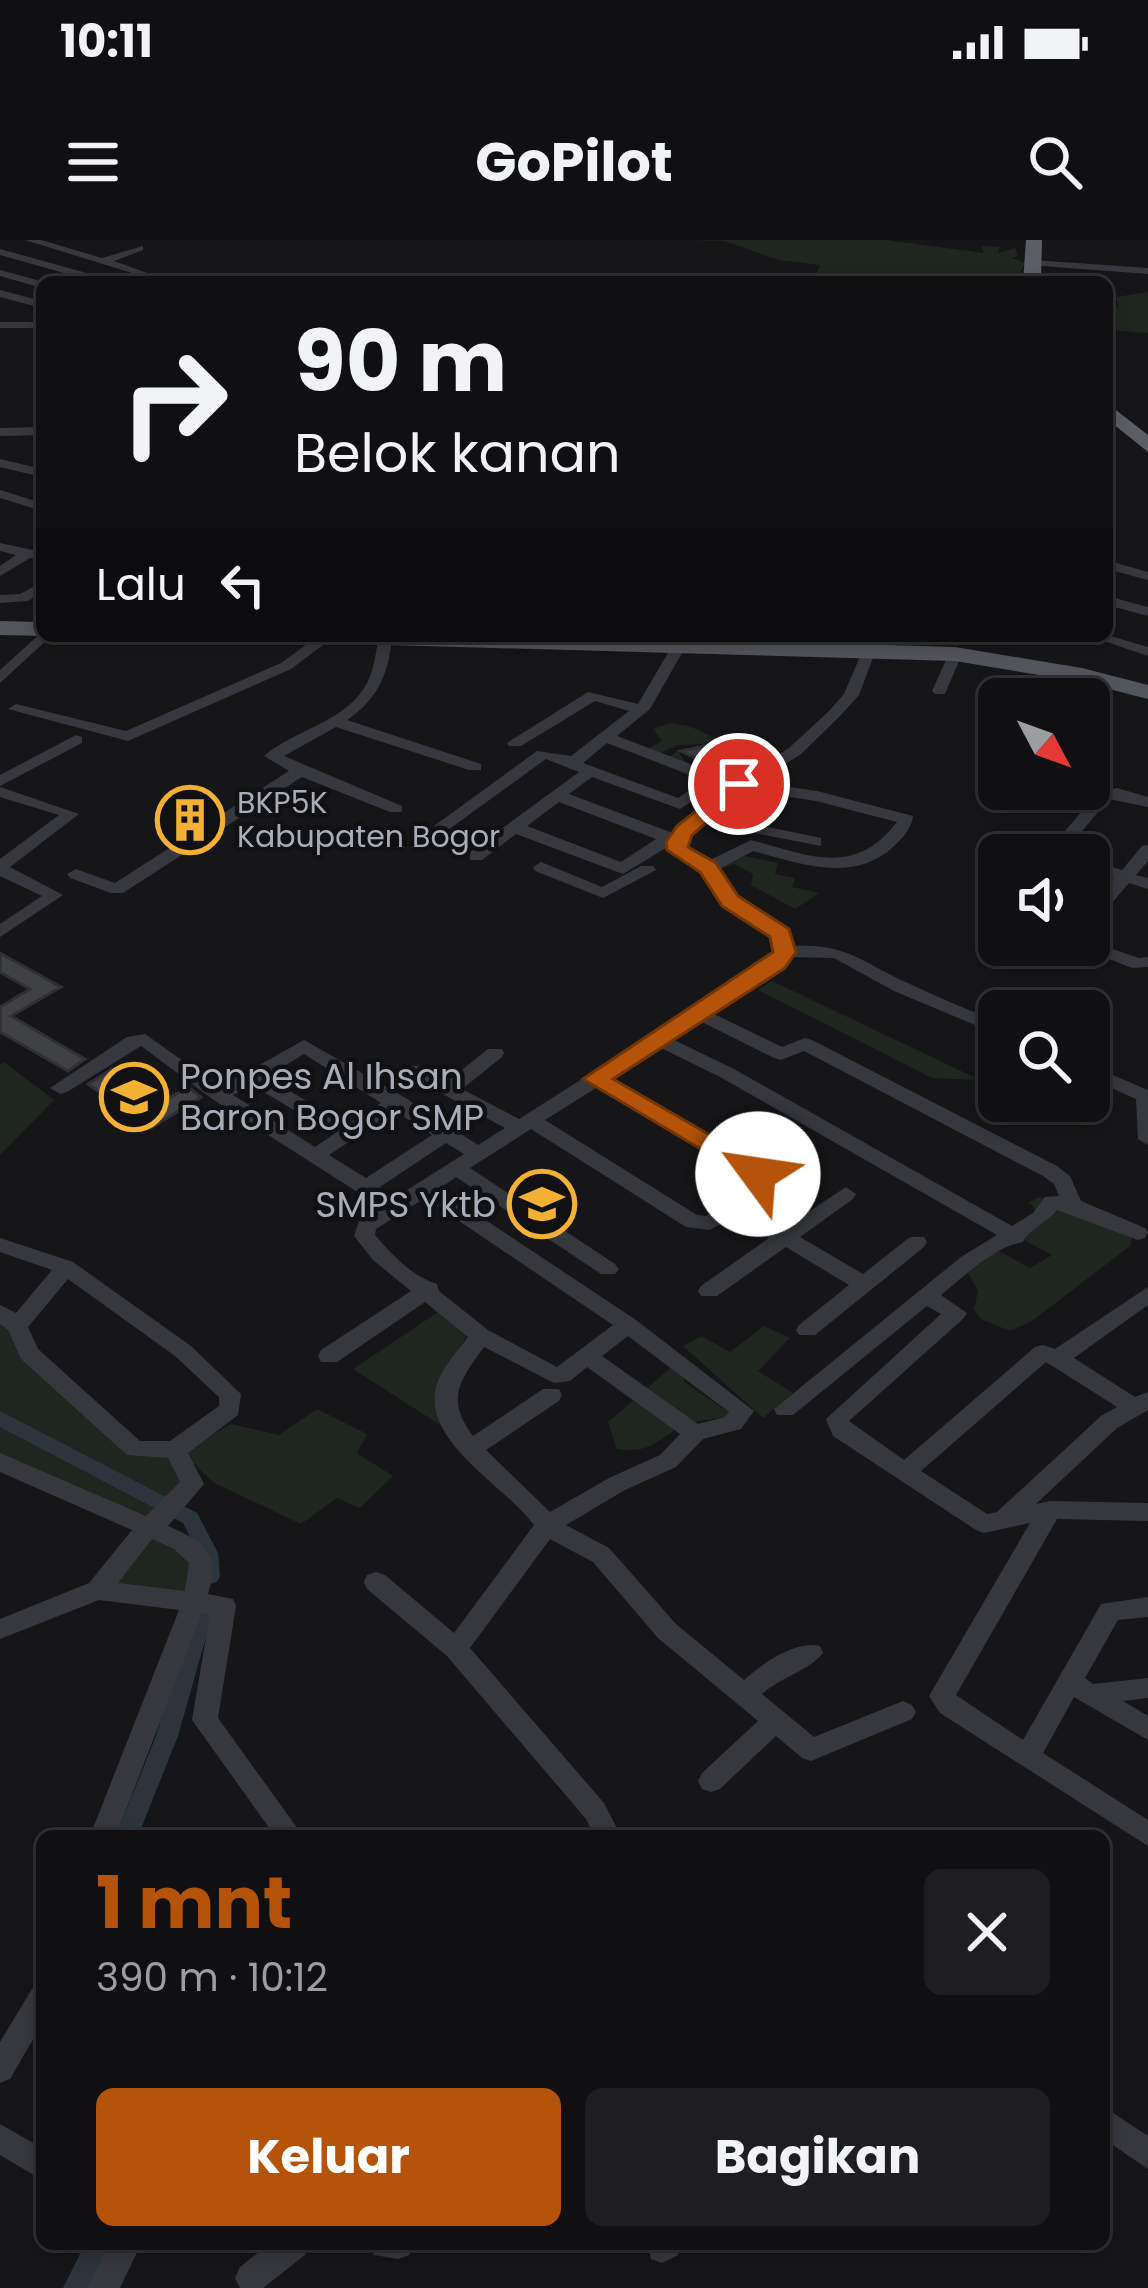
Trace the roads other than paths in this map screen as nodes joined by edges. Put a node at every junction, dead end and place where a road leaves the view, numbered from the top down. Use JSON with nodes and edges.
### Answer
{"nodes":[{"id":1,"x":30,"y":240,"type":"edge"},
{"id":2,"x":1019,"y":240,"type":"edge"},
{"id":3,"x":1034,"y":240,"type":"edge"},
{"id":4,"x":98,"y":244,"type":"dead end"},
{"id":5,"x":139,"y":248,"type":"dead end"},
{"id":6,"x":0,"y":252,"type":"edge"},
{"id":7,"x":75,"y":252,"type":"junction"},
{"id":8,"x":104,"y":261,"type":"junction"},
{"id":9,"x":1148,"y":271,"type":"edge"},
{"id":10,"x":1032,"y":272,"type":"edge"},
{"id":11,"x":0,"y":273,"type":"edge"},
{"id":12,"x":86,"y":276,"type":"edge"},
{"id":13,"x":135,"y":276,"type":"edge"},
{"id":14,"x":1017,"y":276,"type":"edge"},
{"id":15,"x":36,"y":283,"type":"edge"},
{"id":16,"x":0,"y":293,"type":"edge"},
{"id":17,"x":36,"y":303,"type":"edge"},
{"id":18,"x":0,"y":325,"type":"edge"},
{"id":19,"x":36,"y":325,"type":"edge"},
{"id":20,"x":1113,"y":401,"type":"edge"},
{"id":21,"x":1113,"y":414,"type":"edge"},
{"id":22,"x":36,"y":431,"type":"edge"},
{"id":23,"x":0,"y":432,"type":"edge"},
{"id":24,"x":1148,"y":433,"type":"edge"},
{"id":25,"x":1148,"y":446,"type":"edge"},
{"id":26,"x":0,"y":463,"type":"edge"},
{"id":27,"x":36,"y":472,"type":"edge"},
{"id":28,"x":36,"y":489,"type":"edge"},
{"id":29,"x":0,"y":494,"type":"edge"},
{"id":30,"x":21,"y":498,"type":"junction"},
{"id":31,"x":36,"y":504,"type":"edge"},
{"id":32,"x":0,"y":547,"type":"edge"},
{"id":33,"x":35,"y":555,"type":"edge"},
{"id":34,"x":1116,"y":567,"type":"dead end"},
{"id":35,"x":0,"y":572,"type":"edge"},
{"id":36,"x":1148,"y":576,"type":"edge"},
{"id":37,"x":36,"y":590,"type":"edge"},
{"id":38,"x":0,"y":599,"type":"edge"},
{"id":39,"x":1113,"y":602,"type":"edge"},
{"id":40,"x":1148,"y":612,"type":"edge"},
{"id":41,"x":30,"y":628,"type":"edge"},
{"id":42,"x":1113,"y":641,"type":"edge"},
{"id":43,"x":320,"y":642,"type":"edge"},
{"id":44,"x":385,"y":642,"type":"edge"},
{"id":45,"x":652,"y":642,"type":"edge"},
{"id":46,"x":717,"y":642,"type":"edge"},
{"id":47,"x":680,"y":646,"type":"junction"},
{"id":48,"x":874,"y":646,"type":"edge"},
{"id":49,"x":1148,"y":652,"type":"edge"},
{"id":50,"x":955,"y":654,"type":"junction"},
{"id":51,"x":4,"y":684,"type":"edge"},
{"id":52,"x":940,"y":691,"type":"dead end"},
{"id":53,"x":1148,"y":692,"type":"edge"},
{"id":54,"x":16,"y":709,"type":"dead end"},
{"id":55,"x":640,"y":710,"type":"junction"},
{"id":56,"x":332,"y":721,"type":"junction"},
{"id":57,"x":604,"y":737,"type":"junction"},
{"id":58,"x":76,"y":740,"type":"dead end"},
{"id":59,"x":543,"y":754,"type":"junction"},
{"id":60,"x":572,"y":764,"type":"junction"},
{"id":61,"x":475,"y":767,"type":"dead end"},
{"id":62,"x":301,"y":771,"type":"junction"},
{"id":63,"x":590,"y":771,"type":"junction"},
{"id":64,"x":0,"y":781,"type":"edge"},
{"id":65,"x":739,"y":784,"type":"junction"},
{"id":66,"x":556,"y":795,"type":"junction"},
{"id":67,"x":4,"y":798,"type":"edge"},
{"id":68,"x":1148,"y":802,"type":"edge"},
{"id":69,"x":396,"y":809,"type":"dead end"},
{"id":70,"x":698,"y":817,"type":"junction"},
{"id":71,"x":442,"y":826,"type":"dead end"},
{"id":72,"x":514,"y":827,"type":"junction"},
{"id":73,"x":1072,"y":834,"type":"edge"},
{"id":74,"x":815,"y":842,"type":"dead end"},
{"id":75,"x":678,"y":850,"type":"junction"},
{"id":76,"x":1148,"y":850,"type":"edge"},
{"id":77,"x":476,"y":856,"type":"dead end"},
{"id":78,"x":541,"y":867,"type":"dead end"},
{"id":79,"x":0,"y":868,"type":"edge"},
{"id":80,"x":708,"y":868,"type":"junction"},
{"id":81,"x":1110,"y":871,"type":"edge"},
{"id":82,"x":76,"y":874,"type":"dead end"},
{"id":83,"x":1126,"y":876,"type":"junction"},
{"id":84,"x":1148,"y":884,"type":"edge"},
{"id":85,"x":1110,"y":895,"type":"edge"},
{"id":86,"x":0,"y":932,"type":"edge"},
{"id":87,"x":785,"y":952,"type":"junction"},
{"id":88,"x":1110,"y":954,"type":"edge"},
{"id":89,"x":1148,"y":962,"type":"edge"},
{"id":90,"x":701,"y":1014,"type":"junction"},
{"id":91,"x":978,"y":1020,"type":"edge"},
{"id":92,"x":658,"y":1040,"type":"junction"},
{"id":93,"x":495,"y":1053,"type":"dead end"},
{"id":94,"x":413,"y":1070,"type":"dead end"},
{"id":95,"x":251,"y":1076,"type":"junction"},
{"id":96,"x":596,"y":1079,"type":"junction"},
{"id":97,"x":1110,"y":1080,"type":"edge"},
{"id":98,"x":60,"y":1088,"type":"dead end"},
{"id":99,"x":450,"y":1089,"type":"junction"},
{"id":100,"x":226,"y":1091,"type":"dead end"},
{"id":101,"x":397,"y":1101,"type":"junction"},
{"id":102,"x":525,"y":1123,"type":"junction"},
{"id":103,"x":448,"y":1133,"type":"junction"},
{"id":104,"x":348,"y":1134,"type":"junction"},
{"id":105,"x":1148,"y":1138,"type":"edge"},
{"id":106,"x":322,"y":1151,"type":"dead end"},
{"id":107,"x":477,"y":1154,"type":"junction"},
{"id":108,"x":456,"y":1168,"type":"junction"},
{"id":109,"x":370,"y":1184,"type":"dead end"},
{"id":110,"x":424,"y":1188,"type":"junction"},
{"id":111,"x":846,"y":1194,"type":"dead end"},
{"id":112,"x":1072,"y":1205,"type":"junction"},
{"id":113,"x":395,"y":1206,"type":"junction"},
{"id":114,"x":728,"y":1210,"type":"junction"},
{"id":115,"x":1138,"y":1233,"type":"dead end"},
{"id":116,"x":1016,"y":1237,"type":"junction"},
{"id":117,"x":787,"y":1238,"type":"junction"},
{"id":118,"x":917,"y":1242,"type":"dead end"},
{"id":119,"x":0,"y":1245,"type":"edge"},
{"id":120,"x":66,"y":1267,"type":"junction"},
{"id":121,"x":608,"y":1269,"type":"dead end"},
{"id":122,"x":864,"y":1284,"type":"junction"},
{"id":123,"x":429,"y":1289,"type":"junction"},
{"id":124,"x":709,"y":1291,"type":"dead end"},
{"id":125,"x":1148,"y":1294,"type":"edge"},
{"id":126,"x":926,"y":1296,"type":"junction"},
{"id":127,"x":9,"y":1319,"type":"edge"},
{"id":128,"x":628,"y":1324,"type":"junction"},
{"id":129,"x":807,"y":1330,"type":"dead end"},
{"id":130,"x":480,"y":1335,"type":"junction"},
{"id":131,"x":587,"y":1355,"type":"junction"},
{"id":132,"x":329,"y":1356,"type":"dead end"},
{"id":133,"x":1058,"y":1358,"type":"junction"},
{"id":134,"x":551,"y":1395,"type":"dead end"},
{"id":135,"x":785,"y":1409,"type":"dead end"},
{"id":136,"x":1137,"y":1411,"type":"edge"},
{"id":137,"x":695,"y":1433,"type":"junction"},
{"id":138,"x":472,"y":1448,"type":"junction"},
{"id":139,"x":175,"y":1450,"type":"junction"},
{"id":140,"x":0,"y":1462,"type":"edge"},
{"id":141,"x":905,"y":1472,"type":"junction"},
{"id":142,"x":1050,"y":1510,"type":"junction"},
{"id":143,"x":1148,"y":1512,"type":"edge"},
{"id":144,"x":157,"y":1521,"type":"junction"},
{"id":145,"x":1003,"y":1522,"type":"junction"},
{"id":146,"x":547,"y":1526,"type":"junction"},
{"id":147,"x":376,"y":1582,"type":"dead end"},
{"id":148,"x":98,"y":1590,"type":"junction"},
{"id":149,"x":206,"y":1605,"type":"junction"},
{"id":150,"x":1148,"y":1607,"type":"edge"},
{"id":151,"x":1,"y":1631,"type":"edge"},
{"id":152,"x":456,"y":1649,"type":"junction"},
{"id":153,"x":811,"y":1653,"type":"dead end"},
{"id":154,"x":1082,"y":1688,"type":"junction"},
{"id":155,"x":1148,"y":1688,"type":"edge"},
{"id":156,"x":744,"y":1695,"type":"junction"},
{"id":157,"x":903,"y":1712,"type":"dead end"},
{"id":158,"x":773,"y":1723,"type":"junction"},
{"id":159,"x":1148,"y":1729,"type":"edge"},
{"id":160,"x":1027,"y":1757,"type":"junction"},
{"id":161,"x":711,"y":1781,"type":"dead end"},
{"id":162,"x":107,"y":1830,"type":"edge"},
{"id":163,"x":286,"y":1830,"type":"edge"},
{"id":164,"x":605,"y":1830,"type":"edge"},
{"id":165,"x":1148,"y":1834,"type":"edge"},
{"id":166,"x":36,"y":2008,"type":"edge"},
{"id":167,"x":0,"y":2069,"type":"edge"},
{"id":168,"x":1110,"y":2126,"type":"edge"},
{"id":169,"x":0,"y":2138,"type":"edge"},
{"id":170,"x":1148,"y":2154,"type":"edge"},
{"id":171,"x":36,"y":2160,"type":"edge"},
{"id":172,"x":124,"y":2250,"type":"edge"},
{"id":173,"x":263,"y":2250,"type":"edge"},
{"id":174,"x":287,"y":2250,"type":"edge"},
{"id":175,"x":248,"y":2283,"type":"edge"},
{"id":176,"x":103,"y":2288,"type":"edge"}],
"edges":[{"from":1,"to":7,"type":"street"},
{"from":2,"to":14,"type":"highway"},
{"from":3,"to":10,"type":"highway"},
{"from":4,"to":7,"type":"street"},
{"from":5,"to":8,"type":"street"},
{"from":6,"to":12,"type":"street"},
{"from":7,"to":8,"type":"street"},
{"from":8,"to":13,"type":"street"},
{"from":9,"to":10,"type":"street"},
{"from":11,"to":15,"type":"street"},
{"from":16,"to":17,"type":"street"},
{"from":18,"to":19,"type":"street"},
{"from":20,"to":24,"type":"highway"},
{"from":21,"to":25,"type":"highway"},
{"from":22,"to":23,"type":"street"},
{"from":26,"to":27,"type":"street"},
{"from":28,"to":30,"type":"street"},
{"from":29,"to":30,"type":"street"},
{"from":30,"to":31,"type":"street"},
{"from":32,"to":33,"type":"street"},
{"from":33,"to":35,"type":"street"},
{"from":34,"to":36,"type":"street"},
{"from":37,"to":38,"type":"street"},
{"from":39,"to":40,"type":"street"},
{"from":41,"to":51,"type":"street"},
{"from":42,"to":49,"type":"street"},
{"from":43,"to":54,"type":"street"},
{"from":44,"to":56,"type":"street"},
{"from":45,"to":47,"type":"main road"},
{"from":46,"to":47,"type":"main road"},
{"from":46,"to":48,"type":"main road"},
{"from":47,"to":55,"type":"street"},
{"from":48,"to":50,"type":"main road"},
{"from":48,"to":65,"type":"street"},
{"from":50,"to":52,"type":"street"},
{"from":50,"to":53,"type":"main road"},
{"from":55,"to":57,"type":"street"},
{"from":55,"to":59,"type":"street"},
{"from":56,"to":61,"type":"street"},
{"from":56,"to":62,"type":"street"},
{"from":57,"to":60,"type":"street"},
{"from":57,"to":63,"type":"street"},
{"from":58,"to":64,"type":"street"},
{"from":59,"to":60,"type":"street"},
{"from":59,"to":71,"type":"street"},
{"from":60,"to":63,"type":"street"},
{"from":62,"to":69,"type":"street"},
{"from":62,"to":82,"type":"street"},
{"from":63,"to":66,"type":"street"},
{"from":65,"to":70,"type":"street"},
{"from":65,"to":80,"type":"street"},
{"from":66,"to":72,"type":"street"},
{"from":66,"to":72,"type":"street"},
{"from":67,"to":79,"type":"street"},
{"from":68,"to":73,"type":"street"},
{"from":70,"to":74,"type":"street"},
{"from":70,"to":75,"type":"street"},
{"from":72,"to":77,"type":"street"},
{"from":75,"to":78,"type":"street"},
{"from":75,"to":80,"type":"street"},
{"from":76,"to":83,"type":"street"},
{"from":79,"to":86,"type":"street"},
{"from":80,"to":87,"type":"street"},
{"from":81,"to":83,"type":"street"},
{"from":83,"to":84,"type":"street"},
{"from":83,"to":85,"type":"street"},
{"from":87,"to":90,"type":"street"},
{"from":87,"to":91,"type":"street"},
{"from":88,"to":89,"type":"street"},
{"from":90,"to":92,"type":"street"},
{"from":90,"to":112,"type":"street"},
{"from":92,"to":96,"type":"street"},
{"from":92,"to":116,"type":"street"},
{"from":93,"to":99,"type":"street"},
{"from":94,"to":99,"type":"street"},
{"from":95,"to":100,"type":"street"},
{"from":95,"to":101,"type":"street"},
{"from":95,"to":104,"type":"street"},
{"from":96,"to":102,"type":"street"},
{"from":96,"to":114,"type":"street"},
{"from":97,"to":105,"type":"street"},
{"from":98,"to":113,"type":"street"},
{"from":99,"to":102,"type":"street"},
{"from":101,"to":103,"type":"street"},
{"from":101,"to":104,"type":"street"},
{"from":102,"to":107,"type":"street"},
{"from":102,"to":114,"type":"street"},
{"from":103,"to":107,"type":"street"},
{"from":103,"to":109,"type":"street"},
{"from":104,"to":106,"type":"street"},
{"from":107,"to":108,"type":"street"},
{"from":108,"to":110,"type":"street"},
{"from":108,"to":121,"type":"street"},
{"from":110,"to":113,"type":"street"},
{"from":110,"to":128,"type":"street"},
{"from":111,"to":117,"type":"street"},
{"from":112,"to":115,"type":"street"},
{"from":112,"to":116,"type":"street"},
{"from":113,"to":123,"type":"street"},
{"from":114,"to":117,"type":"street"},
{"from":116,"to":126,"type":"street"},
{"from":117,"to":122,"type":"street"},
{"from":117,"to":124,"type":"street"},
{"from":118,"to":122,"type":"street"},
{"from":119,"to":120,"type":"street"},
{"from":120,"to":127,"type":"street"},
{"from":120,"to":139,"type":"street"},
{"from":122,"to":129,"type":"street"},
{"from":123,"to":130,"type":"street"},
{"from":123,"to":132,"type":"street"},
{"from":125,"to":133,"type":"street"},
{"from":126,"to":135,"type":"street"},
{"from":126,"to":141,"type":"street"},
{"from":127,"to":139,"type":"street"},
{"from":128,"to":131,"type":"street"},
{"from":128,"to":137,"type":"street"},
{"from":130,"to":131,"type":"street"},
{"from":130,"to":138,"type":"street"},
{"from":131,"to":137,"type":"street"},
{"from":133,"to":136,"type":"street"},
{"from":133,"to":141,"type":"street"},
{"from":134,"to":138,"type":"street"},
{"from":136,"to":145,"type":"street"},
{"from":137,"to":146,"type":"street"},
{"from":138,"to":146,"type":"street"},
{"from":139,"to":144,"type":"street"},
{"from":140,"to":144,"type":"street"},
{"from":141,"to":145,"type":"street"},
{"from":142,"to":143,"type":"street"},
{"from":142,"to":145,"type":"street"},
{"from":142,"to":160,"type":"street"},
{"from":144,"to":148,"type":"street"},
{"from":144,"to":149,"type":"street"},
{"from":146,"to":152,"type":"street"},
{"from":146,"to":156,"type":"street"},
{"from":147,"to":152,"type":"street"},
{"from":148,"to":149,"type":"street"},
{"from":148,"to":151,"type":"street"},
{"from":149,"to":162,"type":"street"},
{"from":149,"to":163,"type":"street"},
{"from":150,"to":154,"type":"street"},
{"from":152,"to":164,"type":"street"},
{"from":153,"to":156,"type":"street"},
{"from":154,"to":155,"type":"street"},
{"from":154,"to":159,"type":"street"},
{"from":154,"to":160,"type":"street"},
{"from":156,"to":158,"type":"street"},
{"from":157,"to":158,"type":"street"},
{"from":158,"to":161,"type":"street"},
{"from":160,"to":165,"type":"street"},
{"from":166,"to":167,"type":"street"},
{"from":168,"to":170,"type":"street"},
{"from":169,"to":171,"type":"street"},
{"from":172,"to":176,"type":"street"},
{"from":173,"to":175,"type":"street"},
{"from":174,"to":175,"type":"street"}]}
